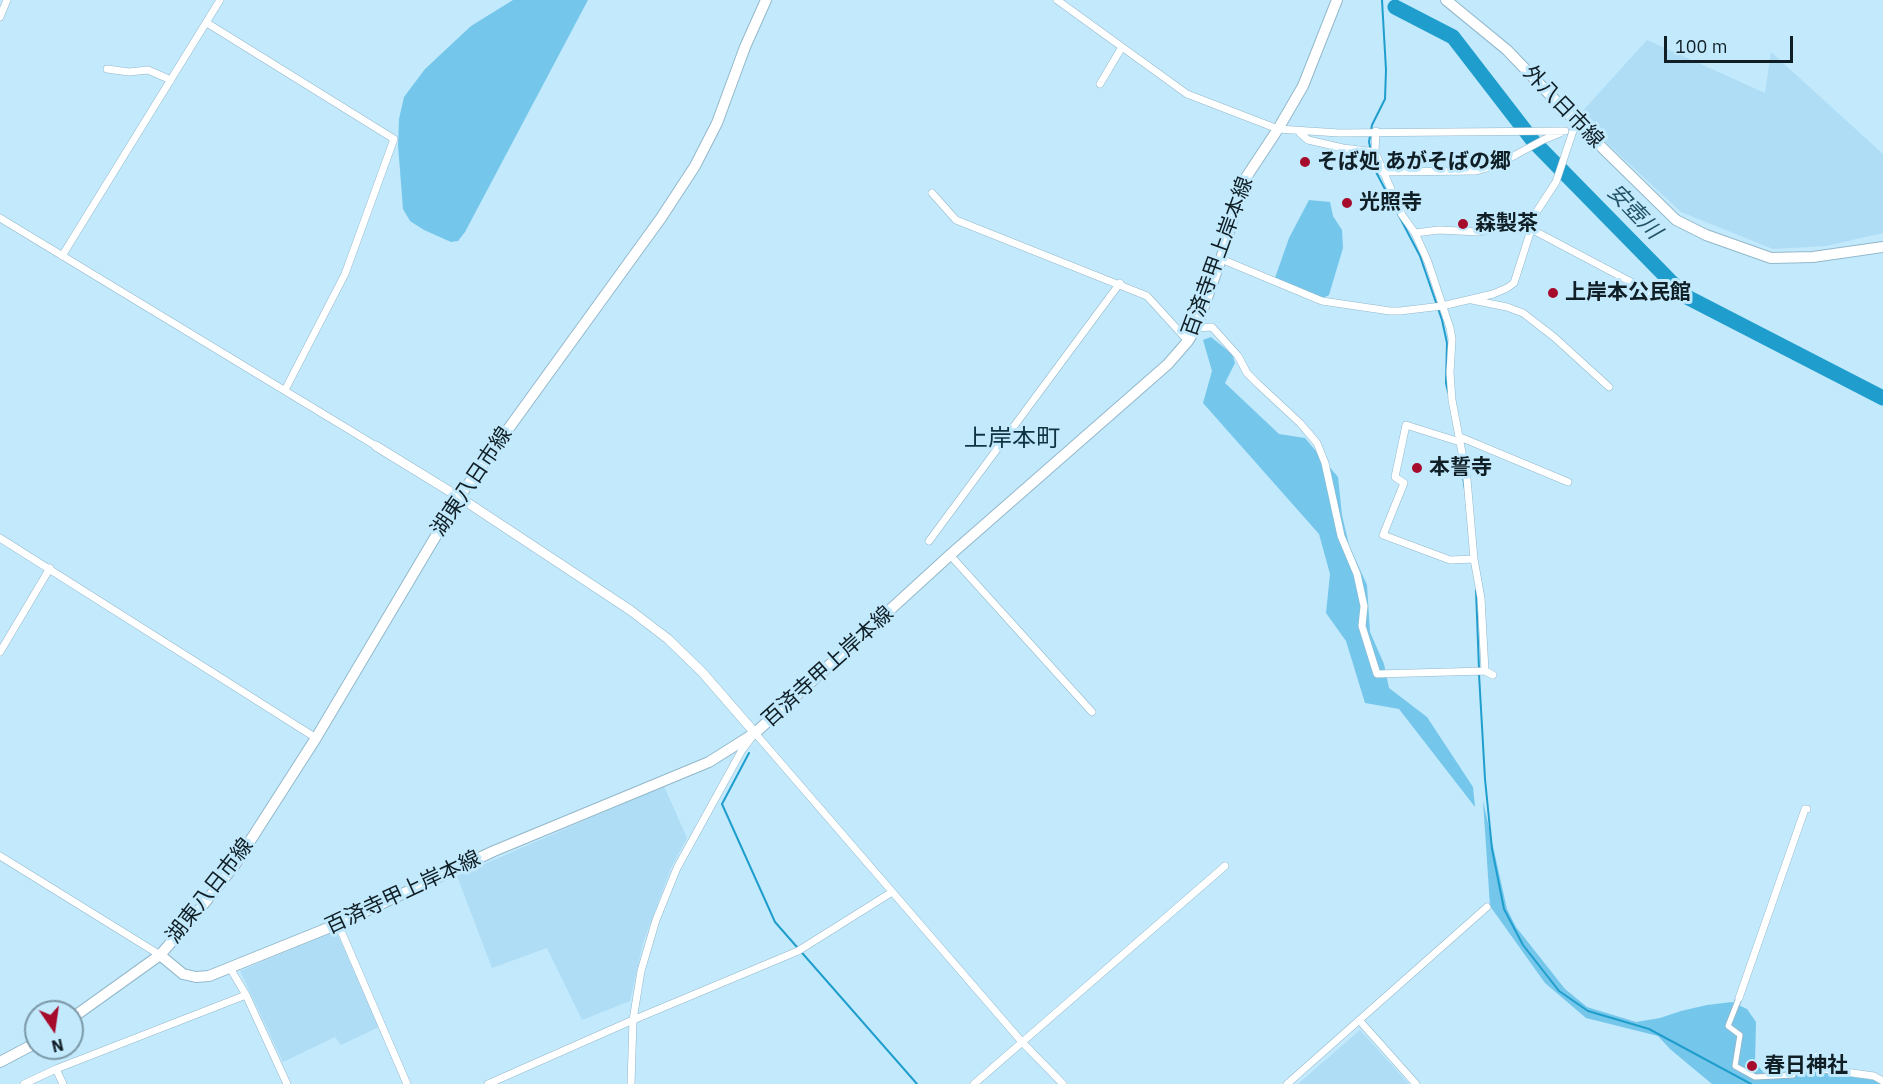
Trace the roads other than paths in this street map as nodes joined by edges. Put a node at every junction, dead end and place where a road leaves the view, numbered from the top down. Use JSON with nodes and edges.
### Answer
{"nodes":[{"id":1,"x":7,"y":0,"type":"edge"},
{"id":2,"x":220,"y":0,"type":"edge"},
{"id":3,"x":766,"y":0,"type":"edge"},
{"id":4,"x":1057,"y":0,"type":"edge"},
{"id":5,"x":1337,"y":0,"type":"edge"},
{"id":6,"x":1446,"y":0,"type":"edge"},
{"id":7,"x":0,"y":17,"type":"edge"},
{"id":8,"x":207,"y":23,"type":"junction"},
{"id":9,"x":1122,"y":47,"type":"junction"},
{"id":10,"x":107,"y":69,"type":"dead end"},
{"id":11,"x":171,"y":80,"type":"junction"},
{"id":12,"x":1100,"y":84,"type":"dead end"},
{"id":13,"x":1576,"y":122,"type":"junction"},
{"id":14,"x":1278,"y":129,"type":"junction"},
{"id":15,"x":1298,"y":131,"type":"junction"},
{"id":16,"x":1376,"y":131,"type":"junction"},
{"id":17,"x":1565,"y":131,"type":"junction"},
{"id":18,"x":1374,"y":152,"type":"junction"},
{"id":19,"x":1382,"y":172,"type":"junction"},
{"id":20,"x":932,"y":193,"type":"dead end"},
{"id":21,"x":0,"y":218,"type":"edge"},
{"id":22,"x":1532,"y":227,"type":"junction"},
{"id":23,"x":1415,"y":233,"type":"junction"},
{"id":24,"x":1883,"y":247,"type":"edge"},
{"id":25,"x":62,"y":256,"type":"junction"},
{"id":26,"x":1221,"y":259,"type":"junction"},
{"id":27,"x":1120,"y":283,"type":"junction"},
{"id":28,"x":1650,"y":292,"type":"dead end"},
{"id":29,"x":1470,"y":300,"type":"junction"},
{"id":30,"x":1442,"y":306,"type":"junction"},
{"id":31,"x":1196,"y":328,"type":"junction"},
{"id":32,"x":1188,"y":341,"type":"junction"},
{"id":33,"x":1609,"y":387,"type":"dead end"},
{"id":34,"x":285,"y":390,"type":"junction"},
{"id":35,"x":1460,"y":439,"type":"junction"},
{"id":36,"x":376,"y":446,"type":"joint"},
{"id":37,"x":1568,"y":482,"type":"dead end"},
{"id":38,"x":459,"y":497,"type":"junction"},
{"id":39,"x":0,"y":538,"type":"edge"},
{"id":40,"x":929,"y":541,"type":"dead end"},
{"id":41,"x":950,"y":555,"type":"junction"},
{"id":42,"x":1474,"y":559,"type":"junction"},
{"id":43,"x":50,"y":568,"type":"junction"},
{"id":44,"x":0,"y":652,"type":"edge"},
{"id":45,"x":1485,"y":671,"type":"junction"},
{"id":46,"x":1493,"y":675,"type":"dead end"},
{"id":47,"x":1092,"y":712,"type":"dead end"},
{"id":48,"x":755,"y":733,"type":"junction"},
{"id":49,"x":316,"y":738,"type":"junction"},
{"id":50,"x":1807,"y":809,"type":"dead end"},
{"id":51,"x":0,"y":856,"type":"edge"},
{"id":52,"x":1226,"y":866,"type":"dead end"},
{"id":53,"x":892,"y":892,"type":"junction"},
{"id":54,"x":1487,"y":907,"type":"dead end"},
{"id":55,"x":338,"y":924,"type":"junction"},
{"id":56,"x":160,"y":955,"type":"junction"},
{"id":57,"x":230,"y":968,"type":"junction"},
{"id":58,"x":246,"y":995,"type":"junction"},
{"id":59,"x":1739,"y":998,"type":"joint"},
{"id":60,"x":84,"y":1009,"type":"edge"},
{"id":61,"x":633,"y":1020,"type":"junction"},
{"id":62,"x":1359,"y":1020,"type":"junction"},
{"id":63,"x":1022,"y":1042,"type":"junction"},
{"id":64,"x":24,"y":1049,"type":"edge"},
{"id":65,"x":1818,"y":1055,"type":"dead end"},
{"id":66,"x":1796,"y":1060,"type":"dead end"},
{"id":67,"x":0,"y":1062,"type":"edge"},
{"id":68,"x":56,"y":1069,"type":"junction"},
{"id":69,"x":1883,"y":1081,"type":"edge"},
{"id":70,"x":24,"y":1084,"type":"edge"},
{"id":71,"x":63,"y":1084,"type":"edge"},
{"id":72,"x":287,"y":1084,"type":"edge"},
{"id":73,"x":407,"y":1084,"type":"edge"},
{"id":74,"x":488,"y":1084,"type":"edge"},
{"id":75,"x":631,"y":1084,"type":"edge"},
{"id":76,"x":974,"y":1084,"type":"edge"},
{"id":77,"x":1063,"y":1084,"type":"edge"},
{"id":78,"x":1287,"y":1084,"type":"edge"},
{"id":79,"x":1416,"y":1084,"type":"edge"}],
"edges":[{"from":1,"to":7,"type":"street"},
{"from":2,"to":8,"type":"street"},
{"from":3,"to":38,"type":"main road","name":"湖東八日市線"},
{"from":4,"to":9,"type":"street"},
{"from":5,"to":14,"type":"main road","name":"百済寺甲上岸本線"},
{"from":6,"to":13,"type":"main road","name":"外八日市線"},
{"from":8,"to":11,"type":"street"},
{"from":8,"to":34,"type":"street"},
{"from":9,"to":12,"type":"street"},
{"from":9,"to":14,"type":"street"},
{"from":10,"to":11,"type":"street"},
{"from":11,"to":25,"type":"street"},
{"from":13,"to":17,"type":"street"},
{"from":13,"to":22,"type":"street"},
{"from":13,"to":24,"type":"main road","name":"外八日市線"},
{"from":14,"to":15,"type":"street"},
{"from":14,"to":26,"type":"main road","name":"百済寺甲上岸本線"},
{"from":15,"to":16,"type":"street"},
{"from":15,"to":18,"type":"street"},
{"from":16,"to":17,"type":"street"},
{"from":16,"to":18,"type":"street"},
{"from":17,"to":19,"type":"street"},
{"from":18,"to":19,"type":"street"},
{"from":19,"to":23,"type":"street"},
{"from":20,"to":27,"type":"street"},
{"from":21,"to":25,"type":"street"},
{"from":22,"to":23,"type":"street"},
{"from":22,"to":28,"type":"street"},
{"from":22,"to":29,"type":"street"},
{"from":23,"to":30,"type":"street"},
{"from":25,"to":34,"type":"street"},
{"from":26,"to":30,"type":"street"},
{"from":26,"to":31,"type":"main road","name":"百済寺甲上岸本線"},
{"from":27,"to":32,"type":"street"},
{"from":27,"to":40,"type":"street"},
{"from":29,"to":30,"type":"street"},
{"from":29,"to":33,"type":"street"},
{"from":30,"to":35,"type":"street"},
{"from":31,"to":32,"type":"main road","name":"百済寺甲上岸本線"},
{"from":31,"to":45,"type":"street"},
{"from":32,"to":41,"type":"main road","name":"百済寺甲上岸本線"},
{"from":34,"to":36,"type":"street"},
{"from":35,"to":37,"type":"street"},
{"from":35,"to":42,"type":"street"},
{"from":35,"to":42,"type":"street"},
{"from":36,"to":38,"type":"street"},
{"from":38,"to":48,"type":"street"},
{"from":38,"to":49,"type":"main road","name":"湖東八日市線"},
{"from":39,"to":43,"type":"street"},
{"from":41,"to":47,"type":"street"},
{"from":41,"to":48,"type":"main road","name":"百済寺甲上岸本線"},
{"from":42,"to":45,"type":"street"},
{"from":43,"to":44,"type":"street"},
{"from":43,"to":49,"type":"street"},
{"from":45,"to":46,"type":"street"},
{"from":48,"to":53,"type":"street"},
{"from":48,"to":55,"type":"main road","name":"百済寺甲上岸本線"},
{"from":48,"to":61,"type":"street"},
{"from":49,"to":56,"type":"main road","name":"湖東八日市線"},
{"from":50,"to":59,"type":"street"},
{"from":51,"to":56,"type":"street"},
{"from":52,"to":63,"type":"street"},
{"from":53,"to":61,"type":"street"},
{"from":53,"to":63,"type":"street"},
{"from":54,"to":62,"type":"street"},
{"from":55,"to":57,"type":"main road","name":"百済寺甲上岸本線"},
{"from":55,"to":73,"type":"street"},
{"from":56,"to":57,"type":"main road","name":"百済寺甲上岸本線"},
{"from":56,"to":60,"type":"main road"},
{"from":57,"to":58,"type":"street"},
{"from":58,"to":68,"type":"street"},
{"from":58,"to":72,"type":"street"},
{"from":59,"to":66,"type":"street"},
{"from":61,"to":74,"type":"street"},
{"from":61,"to":75,"type":"street"},
{"from":62,"to":78,"type":"street"},
{"from":62,"to":79,"type":"street"},
{"from":63,"to":76,"type":"street"},
{"from":63,"to":77,"type":"street"},
{"from":64,"to":67,"type":"main road"},
{"from":65,"to":69,"type":"street"},
{"from":68,"to":70,"type":"street"},
{"from":68,"to":71,"type":"street"}]}
